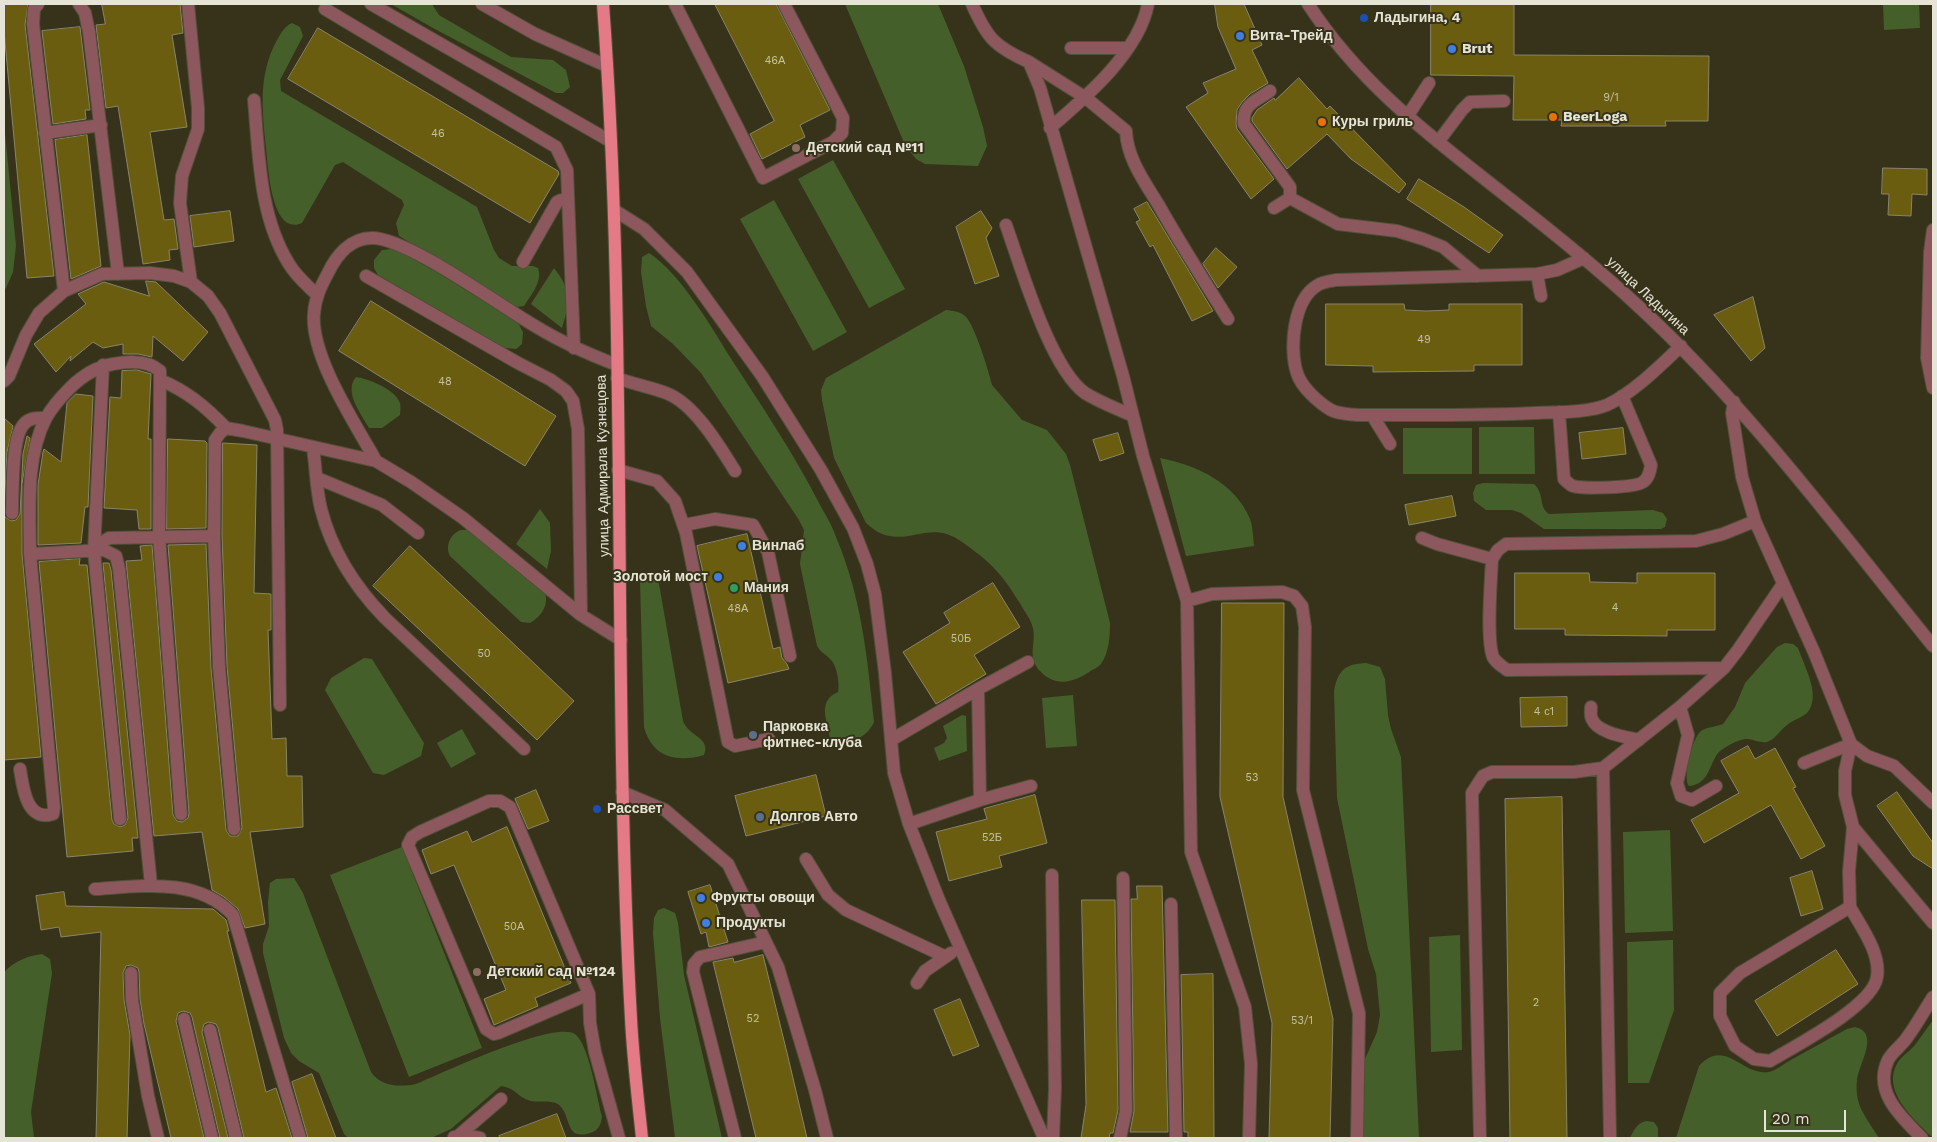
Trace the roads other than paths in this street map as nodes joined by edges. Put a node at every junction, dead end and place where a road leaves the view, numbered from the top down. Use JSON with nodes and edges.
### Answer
{"nodes":[{"id":1,"x":38,"y":4,"type":"edge"},
{"id":2,"x":80,"y":4,"type":"edge"},
{"id":3,"x":188,"y":4,"type":"edge"},
{"id":4,"x":371,"y":4,"type":"edge"},
{"id":5,"x":482,"y":4,"type":"edge"},
{"id":6,"x":602,"y":4,"type":"edge"},
{"id":7,"x":675,"y":4,"type":"edge"},
{"id":8,"x":784,"y":4,"type":"edge"},
{"id":9,"x":972,"y":4,"type":"edge"},
{"id":10,"x":1148,"y":4,"type":"edge"},
{"id":11,"x":1308,"y":4,"type":"edge"},
{"id":12,"x":325,"y":9,"type":"dead end"},
{"id":13,"x":1071,"y":48,"type":"dead end"},
{"id":14,"x":1128,"y":48,"type":"junction"},
{"id":15,"x":1029,"y":62,"type":"junction"},
{"id":16,"x":607,"y":66,"type":"junction"},
{"id":17,"x":1429,"y":83,"type":"dead end"},
{"id":18,"x":1270,"y":91,"type":"dead end"},
{"id":19,"x":1086,"y":98,"type":"junction"},
{"id":20,"x":254,"y":100,"type":"dead end"},
{"id":21,"x":1504,"y":102,"type":"dead end"},
{"id":22,"x":1407,"y":117,"type":"junction"},
{"id":23,"x":101,"y":125,"type":"junction"},
{"id":24,"x":1050,"y":128,"type":"junction"},
{"id":25,"x":45,"y":132,"type":"junction"},
{"id":26,"x":610,"y":141,"type":"junction"},
{"id":27,"x":1438,"y":142,"type":"junction"},
{"id":28,"x":1290,"y":198,"type":"junction"},
{"id":29,"x":567,"y":200,"type":"junction"},
{"id":30,"x":1274,"y":208,"type":"dead end"},
{"id":31,"x":614,"y":210,"type":"junction"},
{"id":32,"x":1006,"y":225,"type":"dead end"},
{"id":33,"x":1933,"y":230,"type":"edge"},
{"id":34,"x":1584,"y":258,"type":"junction"},
{"id":35,"x":523,"y":262,"type":"dead end"},
{"id":36,"x":118,"y":274,"type":"junction"},
{"id":37,"x":1537,"y":274,"type":"junction"},
{"id":38,"x":366,"y":276,"type":"dead end"},
{"id":39,"x":1478,"y":276,"type":"junction"},
{"id":40,"x":191,"y":282,"type":"junction"},
{"id":41,"x":64,"y":291,"type":"junction"},
{"id":42,"x":318,"y":295,"type":"junction"},
{"id":43,"x":1541,"y":296,"type":"dead end"},
{"id":44,"x":1228,"y":319,"type":"dead end"},
{"id":45,"x":1681,"y":346,"type":"junction"},
{"id":46,"x":574,"y":348,"type":"junction"},
{"id":47,"x":103,"y":365,"type":"junction"},
{"id":48,"x":617,"y":365,"type":"junction"},
{"id":49,"x":617,"y":378,"type":"junction"},
{"id":50,"x":160,"y":380,"type":"junction"},
{"id":51,"x":4,"y":381,"type":"edge"},
{"id":52,"x":1933,"y":388,"type":"edge"},
{"id":53,"x":1622,"y":396,"type":"junction"},
{"id":54,"x":1734,"y":402,"type":"junction"},
{"id":55,"x":1559,"y":412,"type":"junction"},
{"id":56,"x":1372,"y":415,"type":"junction"},
{"id":57,"x":1133,"y":416,"type":"junction"},
{"id":58,"x":46,"y":418,"type":"junction"},
{"id":59,"x":226,"y":428,"type":"junction"},
{"id":60,"x":278,"y":439,"type":"junction"},
{"id":61,"x":1390,"y":444,"type":"dead end"},
{"id":62,"x":313,"y":448,"type":"junction"},
{"id":63,"x":376,"y":461,"type":"junction"},
{"id":64,"x":618,"y":470,"type":"junction"},
{"id":65,"x":735,"y":471,"type":"dead end"},
{"id":66,"x":317,"y":478,"type":"junction"},
{"id":67,"x":12,"y":514,"type":"dead end"},
{"id":68,"x":1755,"y":521,"type":"junction"},
{"id":69,"x":684,"y":525,"type":"junction"},
{"id":70,"x":418,"y":533,"type":"dead end"},
{"id":71,"x":159,"y":536,"type":"junction"},
{"id":72,"x":214,"y":536,"type":"junction"},
{"id":73,"x":1422,"y":538,"type":"dead end"},
{"id":74,"x":94,"y":551,"type":"junction"},
{"id":75,"x":30,"y":554,"type":"junction"},
{"id":76,"x":1492,"y":559,"type":"junction"},
{"id":77,"x":1783,"y":584,"type":"junction"},
{"id":78,"x":1187,"y":601,"type":"junction"},
{"id":79,"x":582,"y":615,"type":"junction"},
{"id":80,"x":620,"y":640,"type":"junction"},
{"id":81,"x":1933,"y":646,"type":"edge"},
{"id":82,"x":790,"y":656,"type":"dead end"},
{"id":83,"x":1028,"y":662,"type":"dead end"},
{"id":84,"x":1724,"y":668,"type":"junction"},
{"id":85,"x":978,"y":690,"type":"junction"},
{"id":86,"x":280,"y":704,"type":"dead end"},
{"id":87,"x":1591,"y":707,"type":"dead end"},
{"id":88,"x":1680,"y":707,"type":"junction"},
{"id":89,"x":770,"y":739,"type":"dead end"},
{"id":90,"x":891,"y":740,"type":"junction"},
{"id":91,"x":1639,"y":740,"type":"junction"},
{"id":92,"x":1851,"y":744,"type":"junction"},
{"id":93,"x":524,"y":749,"type":"dead end"},
{"id":94,"x":1804,"y":763,"type":"dead end"},
{"id":95,"x":1603,"y":768,"type":"junction"},
{"id":96,"x":20,"y":769,"type":"dead end"},
{"id":97,"x":1031,"y":786,"type":"dead end"},
{"id":98,"x":1716,"y":786,"type":"dead end"},
{"id":99,"x":622,"y":792,"type":"junction"},
{"id":100,"x":980,"y":800,"type":"junction"},
{"id":101,"x":1933,"y":803,"type":"edge"},
{"id":102,"x":181,"y":814,"type":"dead end"},
{"id":103,"x":120,"y":820,"type":"dead end"},
{"id":104,"x":908,"y":824,"type":"junction"},
{"id":105,"x":1853,"y":826,"type":"junction"},
{"id":106,"x":234,"y":828,"type":"dead end"},
{"id":107,"x":806,"y":859,"type":"dead end"},
{"id":108,"x":1052,"y":875,"type":"dead end"},
{"id":109,"x":1124,"y":878,"type":"dead end"},
{"id":110,"x":151,"y":885,"type":"junction"},
{"id":111,"x":95,"y":889,"type":"dead end"},
{"id":112,"x":1171,"y":904,"type":"dead end"},
{"id":113,"x":1850,"y":907,"type":"junction"},
{"id":114,"x":1933,"y":923,"type":"edge"},
{"id":115,"x":766,"y":942,"type":"junction"},
{"id":116,"x":960,"y":948,"type":"junction"},
{"id":117,"x":944,"y":956,"type":"junction"},
{"id":118,"x":131,"y":973,"type":"dead end"},
{"id":119,"x":917,"y":983,"type":"dead end"},
{"id":120,"x":589,"y":994,"type":"junction"},
{"id":121,"x":1933,"y":997,"type":"edge"},
{"id":122,"x":184,"y":1019,"type":"dead end"},
{"id":123,"x":210,"y":1030,"type":"dead end"},
{"id":124,"x":501,"y":1099,"type":"dead end"},
{"id":125,"x":455,"y":1137,"type":"edge"},
{"id":126,"x":158,"y":1138,"type":"edge"},
{"id":127,"x":212,"y":1138,"type":"edge"},
{"id":128,"x":236,"y":1138,"type":"edge"},
{"id":129,"x":300,"y":1138,"type":"edge"},
{"id":130,"x":480,"y":1138,"type":"edge"},
{"id":131,"x":619,"y":1138,"type":"edge"},
{"id":132,"x":642,"y":1138,"type":"edge"},
{"id":133,"x":735,"y":1138,"type":"edge"},
{"id":134,"x":827,"y":1138,"type":"edge"},
{"id":135,"x":1044,"y":1138,"type":"edge"},
{"id":136,"x":1053,"y":1138,"type":"edge"},
{"id":137,"x":1120,"y":1138,"type":"edge"},
{"id":138,"x":1176,"y":1138,"type":"edge"},
{"id":139,"x":1249,"y":1138,"type":"edge"},
{"id":140,"x":1357,"y":1138,"type":"edge"},
{"id":141,"x":1480,"y":1138,"type":"edge"},
{"id":142,"x":1610,"y":1138,"type":"edge"},
{"id":143,"x":1922,"y":1138,"type":"edge"}],
"edges":[{"from":1,"to":25,"type":"street"},
{"from":2,"to":23,"type":"street"},
{"from":3,"to":40,"type":"street"},
{"from":4,"to":26,"type":"street"},
{"from":5,"to":16,"type":"street"},
{"from":6,"to":16,"type":"main road","name":"улица Адмирала Кузнецова"},
{"from":7,"to":8,"type":"street"},
{"from":9,"to":15,"type":"street"},
{"from":10,"to":14,"type":"street"},
{"from":11,"to":22,"type":"street","name":"улица Ладыгина"},
{"from":12,"to":29,"type":"street"},
{"from":13,"to":14,"type":"street"},
{"from":14,"to":19,"type":"street"},
{"from":15,"to":19,"type":"street"},
{"from":15,"to":24,"type":"street"},
{"from":16,"to":26,"type":"main road","name":"улица Адмирала Кузнецова"},
{"from":17,"to":22,"type":"street"},
{"from":18,"to":28,"type":"street"},
{"from":19,"to":24,"type":"street"},
{"from":19,"to":44,"type":"street"},
{"from":20,"to":42,"type":"street"},
{"from":21,"to":27,"type":"street"},
{"from":22,"to":27,"type":"street","name":"улица Ладыгина"},
{"from":23,"to":25,"type":"street"},
{"from":23,"to":36,"type":"street"},
{"from":24,"to":57,"type":"street"},
{"from":25,"to":41,"type":"street"},
{"from":26,"to":31,"type":"main road","name":"улица Адмирала Кузнецова"},
{"from":27,"to":34,"type":"street","name":"улица Ладыгина"},
{"from":28,"to":30,"type":"street"},
{"from":28,"to":39,"type":"street"},
{"from":29,"to":35,"type":"street"},
{"from":29,"to":46,"type":"street"},
{"from":31,"to":48,"type":"main road","name":"улица Адмирала Кузнецова"},
{"from":31,"to":90,"type":"street"},
{"from":32,"to":57,"type":"street"},
{"from":33,"to":52,"type":"street"},
{"from":34,"to":37,"type":"street"},
{"from":34,"to":45,"type":"street","name":"улица Ладыгина"},
{"from":36,"to":40,"type":"street"},
{"from":36,"to":41,"type":"street"},
{"from":37,"to":39,"type":"street"},
{"from":37,"to":43,"type":"street"},
{"from":38,"to":79,"type":"street"},
{"from":39,"to":56,"type":"street"},
{"from":40,"to":60,"type":"street"},
{"from":41,"to":51,"type":"street"},
{"from":42,"to":46,"type":"street"},
{"from":42,"to":63,"type":"street"},
{"from":45,"to":53,"type":"street"},
{"from":45,"to":54,"type":"street","name":"улица Ладыгина"},
{"from":46,"to":48,"type":"street"},
{"from":47,"to":50,"type":"street"},
{"from":47,"to":58,"type":"street"},
{"from":47,"to":74,"type":"street"},
{"from":48,"to":49,"type":"main road","name":"улица Адмирала Кузнецова"},
{"from":49,"to":64,"type":"main road","name":"улица Адмирала Кузнецова"},
{"from":49,"to":65,"type":"street"},
{"from":50,"to":59,"type":"street"},
{"from":50,"to":71,"type":"street"},
{"from":53,"to":55,"type":"street"},
{"from":53,"to":55,"type":"street"},
{"from":54,"to":68,"type":"street"},
{"from":54,"to":81,"type":"street","name":"улица Ладыгина"},
{"from":55,"to":56,"type":"street"},
{"from":56,"to":61,"type":"street"},
{"from":57,"to":78,"type":"street"},
{"from":58,"to":67,"type":"street"},
{"from":58,"to":75,"type":"street"},
{"from":59,"to":60,"type":"street"},
{"from":59,"to":72,"type":"street"},
{"from":60,"to":62,"type":"street"},
{"from":60,"to":86,"type":"street"},
{"from":62,"to":63,"type":"street"},
{"from":62,"to":66,"type":"street"},
{"from":63,"to":79,"type":"street"},
{"from":64,"to":69,"type":"street"},
{"from":64,"to":80,"type":"main road","name":"улица Адмирала Кузнецова"},
{"from":66,"to":70,"type":"street"},
{"from":66,"to":93,"type":"street"},
{"from":68,"to":76,"type":"street"},
{"from":68,"to":77,"type":"street"},
{"from":69,"to":82,"type":"street"},
{"from":69,"to":89,"type":"street"},
{"from":71,"to":72,"type":"street"},
{"from":71,"to":74,"type":"street"},
{"from":71,"to":102,"type":"street"},
{"from":72,"to":106,"type":"street"},
{"from":73,"to":76,"type":"street"},
{"from":74,"to":75,"type":"street"},
{"from":74,"to":103,"type":"street"},
{"from":74,"to":110,"type":"street"},
{"from":75,"to":96,"type":"street"},
{"from":76,"to":84,"type":"street"},
{"from":77,"to":84,"type":"street"},
{"from":77,"to":92,"type":"street"},
{"from":78,"to":139,"type":"street"},
{"from":78,"to":140,"type":"street"},
{"from":79,"to":80,"type":"street"},
{"from":80,"to":99,"type":"main road","name":"улица Адмирала Кузнецова"},
{"from":83,"to":85,"type":"street"},
{"from":84,"to":88,"type":"street"},
{"from":85,"to":90,"type":"street"},
{"from":85,"to":100,"type":"street"},
{"from":87,"to":91,"type":"street"},
{"from":88,"to":91,"type":"street"},
{"from":88,"to":98,"type":"street"},
{"from":90,"to":104,"type":"street"},
{"from":91,"to":95,"type":"street"},
{"from":92,"to":94,"type":"street"},
{"from":92,"to":101,"type":"street"},
{"from":92,"to":105,"type":"street"},
{"from":95,"to":141,"type":"street"},
{"from":95,"to":142,"type":"street"},
{"from":97,"to":100,"type":"street"},
{"from":99,"to":115,"type":"street"},
{"from":99,"to":132,"type":"main road","name":"улица Адмирала Кузнецова"},
{"from":100,"to":104,"type":"street"},
{"from":104,"to":116,"type":"street"},
{"from":105,"to":113,"type":"street"},
{"from":105,"to":114,"type":"street"},
{"from":107,"to":117,"type":"street"},
{"from":108,"to":136,"type":"street"},
{"from":109,"to":137,"type":"street"},
{"from":110,"to":111,"type":"street"},
{"from":110,"to":129,"type":"street"},
{"from":112,"to":138,"type":"street"},
{"from":113,"to":113,"type":"street"},
{"from":115,"to":133,"type":"street"},
{"from":115,"to":134,"type":"street"},
{"from":116,"to":117,"type":"street"},
{"from":116,"to":135,"type":"street"},
{"from":117,"to":119,"type":"street"},
{"from":118,"to":126,"type":"street"},
{"from":120,"to":120,"type":"street"},
{"from":120,"to":131,"type":"street"},
{"from":121,"to":143,"type":"street"},
{"from":122,"to":127,"type":"street"},
{"from":123,"to":128,"type":"street"},
{"from":124,"to":125,"type":"street"},
{"from":125,"to":130,"type":"street"}]}
